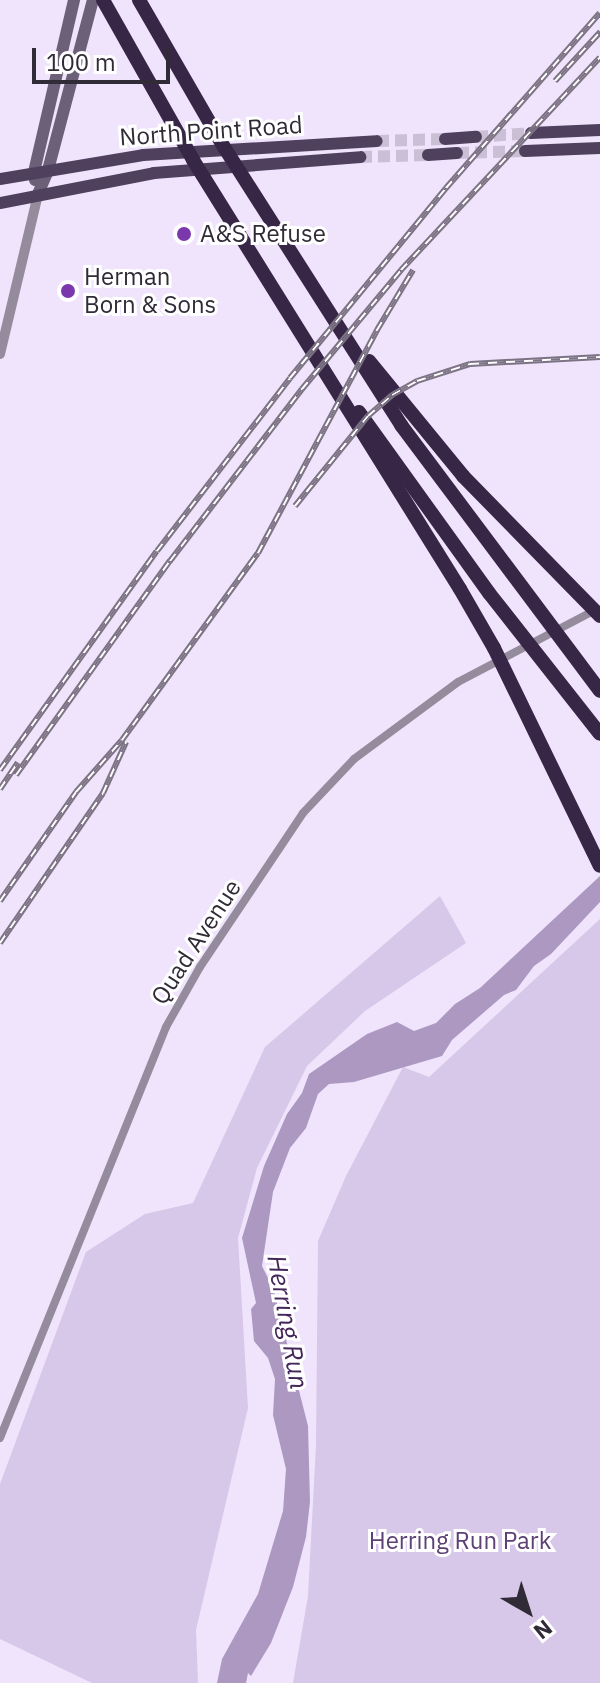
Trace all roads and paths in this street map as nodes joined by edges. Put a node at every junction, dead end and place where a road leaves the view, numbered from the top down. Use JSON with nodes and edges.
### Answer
{"nodes":[{"id":1,"x":74,"y":0,"type":"edge"},
{"id":2,"x":93,"y":0,"type":"edge"},
{"id":3,"x":103,"y":0,"type":"edge"},
{"id":4,"x":139,"y":0,"type":"edge"},
{"id":5,"x":600,"y":130,"type":"edge"},
{"id":6,"x":531,"y":133,"type":"tunnel mouth"},
{"id":7,"x":476,"y":137,"type":"tunnel mouth"},
{"id":8,"x":445,"y":139,"type":"tunnel mouth"},
{"id":9,"x":377,"y":141,"type":"tunnel mouth"},
{"id":10,"x":600,"y":148,"type":"edge"},
{"id":11,"x":525,"y":151,"type":"tunnel mouth"},
{"id":12,"x":184,"y":153,"type":"junction"},
{"id":13,"x":457,"y":153,"type":"tunnel mouth"},
{"id":14,"x":428,"y":155,"type":"tunnel mouth"},
{"id":15,"x":360,"y":157,"type":"tunnel mouth"},
{"id":16,"x":48,"y":170,"type":"junction"},
{"id":17,"x":186,"y":171,"type":"junction"},
{"id":18,"x":34,"y":172,"type":"junction"},
{"id":19,"x":0,"y":179,"type":"edge"},
{"id":20,"x":38,"y":194,"type":"junction"},
{"id":21,"x":0,"y":203,"type":"edge"},
{"id":22,"x":238,"y":232,"type":"junction"},
{"id":23,"x":304,"y":275,"type":"junction"},
{"id":24,"x":0,"y":354,"type":"edge"},
{"id":25,"x":600,"y":608,"type":"edge"},
{"id":26,"x":600,"y":616,"type":"edge"},
{"id":27,"x":600,"y":691,"type":"edge"},
{"id":28,"x":600,"y":734,"type":"edge"},
{"id":29,"x":600,"y":866,"type":"edge"},
{"id":30,"x":0,"y":1438,"type":"edge"}],
"edges":[{"from":1,"to":18,"type":"main road"},
{"from":2,"to":16,"type":"main road"},
{"from":3,"to":22,"type":"highway"},
{"from":4,"to":23,"type":"highway"},
{"from":5,"to":6,"type":"main road"},
{"from":7,"to":8,"type":"main road"},
{"from":9,"to":12,"type":"main road","name":"North Point Road"},
{"from":10,"to":11,"type":"main road"},
{"from":12,"to":16,"type":"main road","name":"North Point Road"},
{"from":12,"to":17,"type":"main road"},
{"from":13,"to":14,"type":"main road"},
{"from":15,"to":17,"type":"main road","name":"North Point Road"},
{"from":16,"to":18,"type":"main road","name":"North Point Road"},
{"from":16,"to":20,"type":"main road"},
{"from":17,"to":20,"type":"main road","name":"North Point Road"},
{"from":18,"to":19,"type":"main road","name":"North Point Road"},
{"from":18,"to":20,"type":"main road"},
{"from":20,"to":21,"type":"main road","name":"North Point Road"},
{"from":20,"to":24,"type":"street"},
{"from":22,"to":28,"type":"highway"},
{"from":22,"to":29,"type":"highway"},
{"from":23,"to":26,"type":"highway"},
{"from":23,"to":27,"type":"highway"},
{"from":25,"to":30,"type":"street","name":"Quad Avenue"}]}
